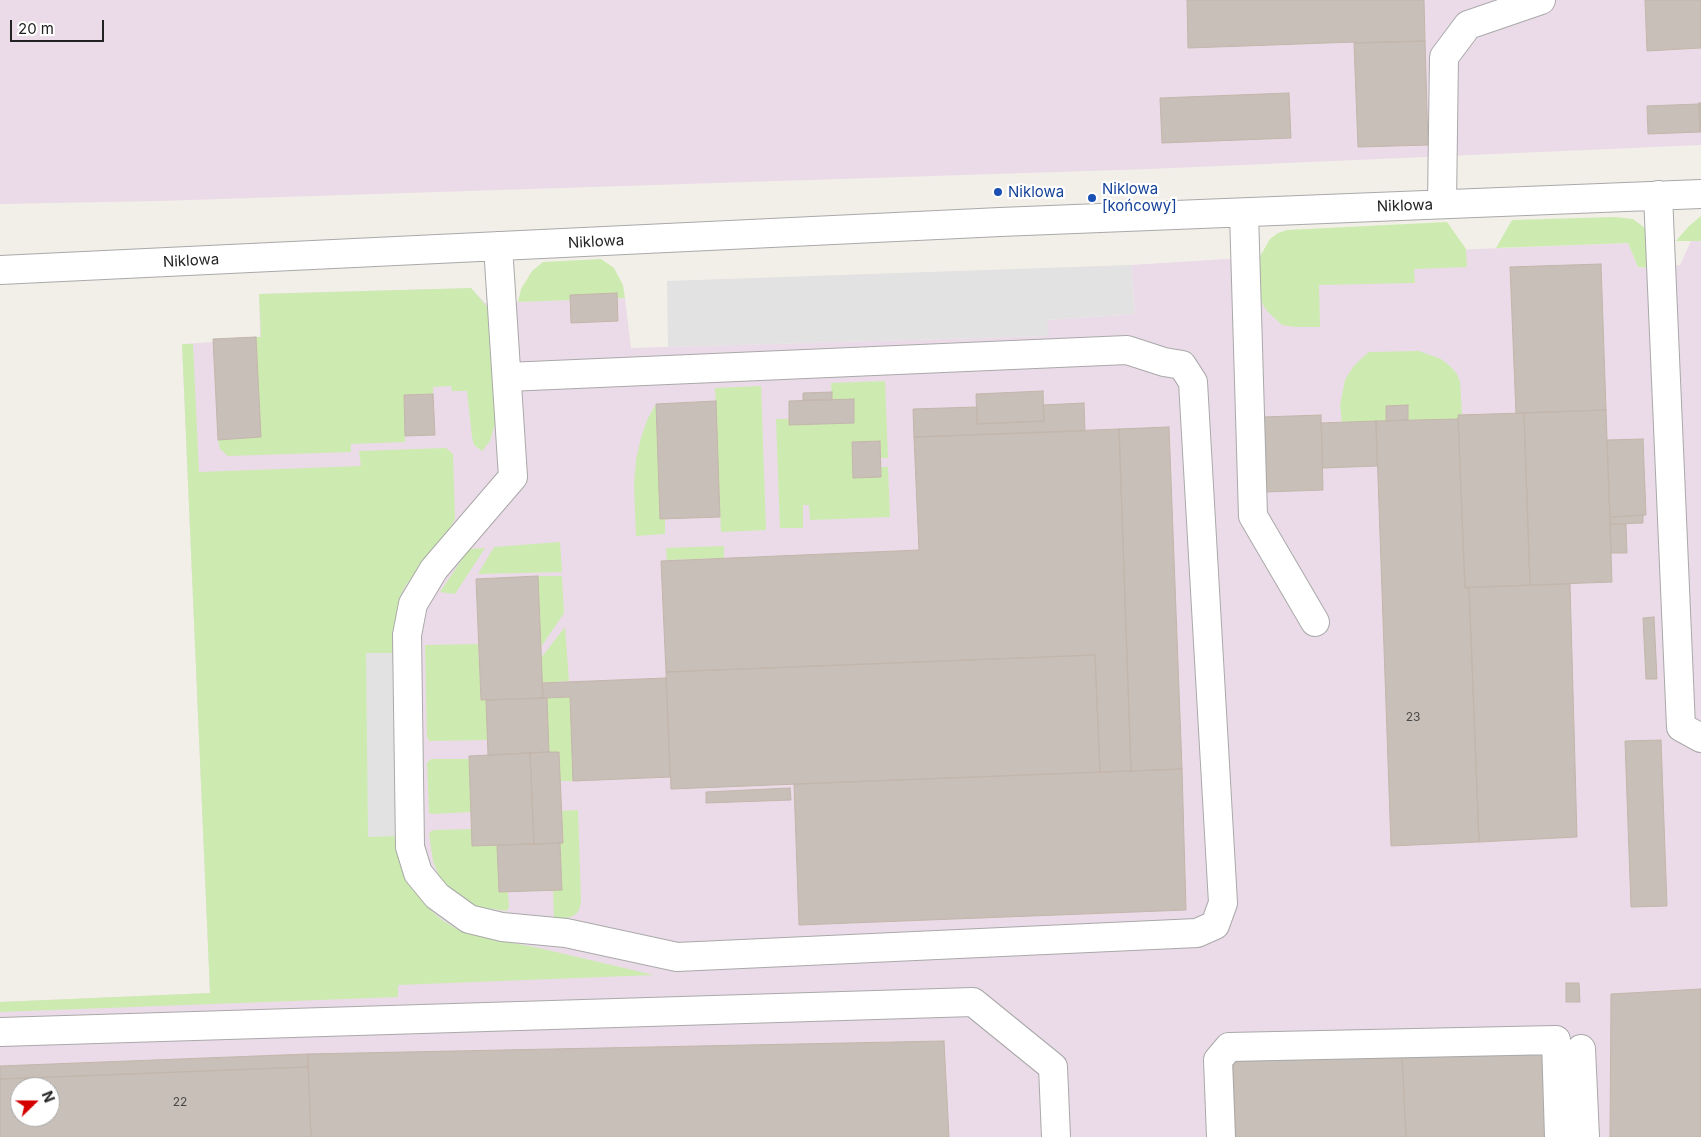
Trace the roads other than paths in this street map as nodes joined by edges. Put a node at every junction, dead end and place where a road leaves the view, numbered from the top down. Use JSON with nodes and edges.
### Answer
{"nodes":[{"id":1,"x":1541,"y":0,"type":"edge"},
{"id":2,"x":1701,"y":194,"type":"edge"},
{"id":3,"x":1658,"y":195,"type":"junction"},
{"id":4,"x":1442,"y":204,"type":"junction"},
{"id":5,"x":1244,"y":213,"type":"junction"},
{"id":6,"x":498,"y":246,"type":"junction"},
{"id":7,"x":0,"y":270,"type":"edge"},
{"id":8,"x":506,"y":377,"type":"junction"},
{"id":9,"x":1315,"y":622,"type":"dead end"},
{"id":10,"x":1701,"y":738,"type":"edge"},
{"id":11,"x":0,"y":1032,"type":"edge"},
{"id":12,"x":1581,"y":1049,"type":"dead end"},
{"id":13,"x":1056,"y":1137,"type":"edge"},
{"id":14,"x":1221,"y":1137,"type":"edge"},
{"id":15,"x":1559,"y":1137,"type":"edge"},
{"id":16,"x":1585,"y":1137,"type":"edge"}],
"edges":[{"from":1,"to":4,"type":"street"},
{"from":2,"to":3,"type":"street","name":"Niklowa"},
{"from":3,"to":4,"type":"street","name":"Niklowa"},
{"from":3,"to":10,"type":"street"},
{"from":4,"to":5,"type":"street","name":"Niklowa"},
{"from":5,"to":6,"type":"street","name":"Niklowa"},
{"from":5,"to":9,"type":"street"},
{"from":6,"to":7,"type":"street","name":"Niklowa"},
{"from":6,"to":8,"type":"street"},
{"from":8,"to":8,"type":"street"},
{"from":11,"to":13,"type":"street"},
{"from":12,"to":16,"type":"street"},
{"from":14,"to":15,"type":"street"}]}
